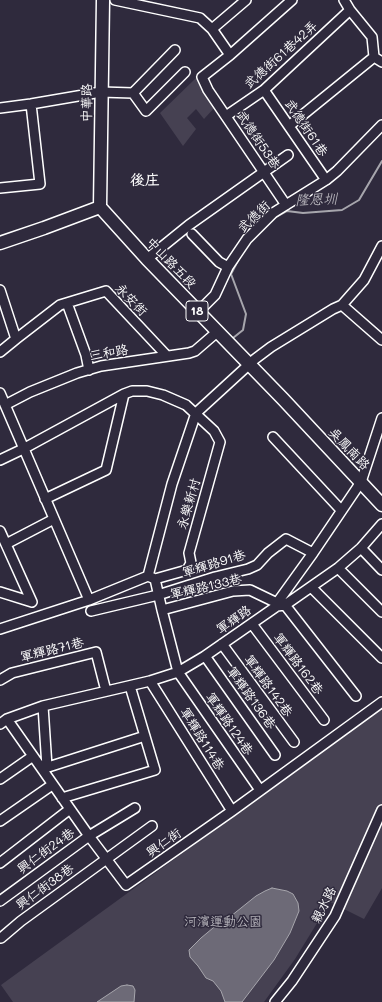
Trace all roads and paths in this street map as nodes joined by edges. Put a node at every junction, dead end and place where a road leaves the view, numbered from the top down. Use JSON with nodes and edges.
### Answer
{"nodes":[{"id":1,"x":103,"y":0,"type":"edge"},
{"id":2,"x":115,"y":0,"type":"edge"},
{"id":3,"x":246,"y":0,"type":"edge"},
{"id":4,"x":292,"y":0,"type":"edge"},
{"id":5,"x":344,"y":0,"type":"edge"},
{"id":6,"x":350,"y":10,"type":"junction"},
{"id":7,"x":212,"y":28,"type":"junction"},
{"id":8,"x":175,"y":50,"type":"dead end"},
{"id":9,"x":230,"y":56,"type":"junction"},
{"id":10,"x":374,"y":57,"type":"junction"},
{"id":11,"x":382,"y":62,"type":"edge"},
{"id":12,"x":185,"y":72,"type":"dead end"},
{"id":13,"x":264,"y":90,"type":"junction"},
{"id":14,"x":101,"y":92,"type":"junction"},
{"id":15,"x":133,"y":93,"type":"junction"},
{"id":16,"x":31,"y":104,"type":"junction"},
{"id":17,"x":0,"y":108,"type":"edge"},
{"id":18,"x":226,"y":116,"type":"junction"},
{"id":19,"x":382,"y":125,"type":"edge"},
{"id":20,"x":290,"y":126,"type":"junction"},
{"id":21,"x":288,"y":155,"type":"dead end"},
{"id":22,"x":264,"y":172,"type":"junction"},
{"id":23,"x":326,"y":180,"type":"junction"},
{"id":24,"x":0,"y":187,"type":"edge"},
{"id":25,"x":286,"y":205,"type":"junction"},
{"id":26,"x":100,"y":207,"type":"junction"},
{"id":27,"x":192,"y":234,"type":"dead end"},
{"id":28,"x":0,"y":242,"type":"edge"},
{"id":29,"x":382,"y":246,"type":"edge"},
{"id":30,"x":147,"y":259,"type":"junction"},
{"id":31,"x":228,"y":267,"type":"junction"},
{"id":32,"x":0,"y":290,"type":"edge"},
{"id":33,"x":67,"y":303,"type":"junction"},
{"id":34,"x":342,"y":305,"type":"junction"},
{"id":35,"x":198,"y":312,"type":"junction"},
{"id":36,"x":217,"y":332,"type":"junction"},
{"id":37,"x":16,"y":339,"type":"junction"},
{"id":38,"x":382,"y":340,"type":"edge"},
{"id":39,"x":0,"y":352,"type":"edge"},
{"id":40,"x":167,"y":356,"type":"junction"},
{"id":41,"x":249,"y":364,"type":"junction"},
{"id":42,"x":89,"y":370,"type":"junction"},
{"id":43,"x":0,"y":392,"type":"edge"},
{"id":44,"x":124,"y":394,"type":"junction"},
{"id":45,"x":5,"y":405,"type":"junction"},
{"id":46,"x":196,"y":413,"type":"junction"},
{"id":47,"x":296,"y":413,"type":"joint"},
{"id":48,"x":382,"y":418,"type":"edge"},
{"id":49,"x":273,"y":437,"type":"dead end"},
{"id":50,"x":23,"y":449,"type":"junction"},
{"id":51,"x":0,"y":460,"type":"edge"},
{"id":52,"x":361,"y":482,"type":"junction"},
{"id":53,"x":45,"y":500,"type":"junction"},
{"id":54,"x":382,"y":504,"type":"edge"},
{"id":55,"x":341,"y":510,"type":"junction"},
{"id":56,"x":54,"y":520,"type":"junction"},
{"id":57,"x":382,"y":524,"type":"edge"},
{"id":58,"x":0,"y":531,"type":"edge"},
{"id":59,"x":6,"y":544,"type":"junction"},
{"id":60,"x":361,"y":548,"type":"junction"},
{"id":61,"x":313,"y":553,"type":"junction"},
{"id":62,"x":338,"y":568,"type":"junction"},
{"id":63,"x":382,"y":570,"type":"edge"},
{"id":64,"x":152,"y":578,"type":"junction"},
{"id":65,"x":312,"y":587,"type":"junction"},
{"id":66,"x":0,"y":592,"type":"edge"},
{"id":67,"x":158,"y":595,"type":"junction"},
{"id":68,"x":89,"y":600,"type":"junction"},
{"id":69,"x":279,"y":605,"type":"junction"},
{"id":70,"x":162,"y":610,"type":"junction"},
{"id":71,"x":91,"y":611,"type":"dead end"},
{"id":72,"x":382,"y":612,"type":"edge"},
{"id":73,"x":252,"y":624,"type":"junction"},
{"id":74,"x":0,"y":630,"type":"edge"},
{"id":75,"x":222,"y":644,"type":"junction"},
{"id":76,"x":205,"y":656,"type":"junction"},
{"id":77,"x":382,"y":658,"type":"edge"},
{"id":78,"x":178,"y":672,"type":"junction"},
{"id":79,"x":0,"y":680,"type":"edge"},
{"id":80,"x":150,"y":681,"type":"junction"},
{"id":81,"x":130,"y":686,"type":"junction"},
{"id":82,"x":106,"y":691,"type":"junction"},
{"id":83,"x":356,"y":696,"type":"dead end"},
{"id":84,"x":382,"y":702,"type":"edge"},
{"id":85,"x":43,"y":706,"type":"junction"},
{"id":86,"x":324,"y":720,"type":"dead end"},
{"id":87,"x":3,"y":722,"type":"edge"},
{"id":88,"x":145,"y":736,"type":"junction"},
{"id":89,"x":294,"y":742,"type":"dead end"},
{"id":90,"x":275,"y":755,"type":"dead end"},
{"id":91,"x":32,"y":756,"type":"junction"},
{"id":92,"x":45,"y":768,"type":"junction"},
{"id":93,"x":0,"y":779,"type":"edge"},
{"id":94,"x":52,"y":785,"type":"junction"},
{"id":95,"x":260,"y":790,"type":"junction"},
{"id":96,"x":62,"y":798,"type":"junction"},
{"id":97,"x":135,"y":808,"type":"dead end"},
{"id":98,"x":70,"y":809,"type":"junction"},
{"id":99,"x":382,"y":810,"type":"edge"},
{"id":100,"x":232,"y":811,"type":"junction"},
{"id":101,"x":0,"y":821,"type":"edge"},
{"id":102,"x":152,"y":826,"type":"dead end"},
{"id":103,"x":89,"y":836,"type":"junction"},
{"id":104,"x":106,"y":859,"type":"junction"},
{"id":105,"x":0,"y":863,"type":"edge"},
{"id":106,"x":0,"y":901,"type":"edge"},
{"id":107,"x":1,"y":938,"type":"dead end"},
{"id":108,"x":275,"y":1002,"type":"edge"}],
"edges":[{"from":1,"to":14,"type":"main road","name":"中華路"},
{"from":2,"to":7,"type":"street"},
{"from":3,"to":7,"type":"street"},
{"from":4,"to":9,"type":"street"},
{"from":5,"to":6,"type":"street"},
{"from":6,"to":10,"type":"street"},
{"from":6,"to":13,"type":"street","name":"武德街61巷42弄"},
{"from":7,"to":9,"type":"street"},
{"from":8,"to":15,"type":"street"},
{"from":9,"to":18,"type":"street","name":"武德街53巷"},
{"from":10,"to":11,"type":"street"},
{"from":10,"to":20,"type":"street"},
{"from":12,"to":15,"type":"street"},
{"from":13,"to":18,"type":"street","name":"武德街61巷42弄"},
{"from":13,"to":20,"type":"street","name":"武德街61巷"},
{"from":14,"to":15,"type":"street"},
{"from":14,"to":16,"type":"street"},
{"from":14,"to":26,"type":"main road","name":"中華路"},
{"from":16,"to":17,"type":"street"},
{"from":16,"to":24,"type":"street"},
{"from":18,"to":22,"type":"street","name":"武德街53巷"},
{"from":19,"to":23,"type":"street","name":"武德街"},
{"from":20,"to":23,"type":"street","name":"武德街61巷"},
{"from":21,"to":22,"type":"street"},
{"from":22,"to":25,"type":"street","name":"武德街53巷"},
{"from":22,"to":30,"type":"street"},
{"from":23,"to":25,"type":"street","name":"武德街"},
{"from":25,"to":31,"type":"street","name":"武德街"},
{"from":26,"to":28,"type":"main road"},
{"from":26,"to":30,"type":"main road","name":"中山路五段","number":"18"},
{"from":27,"to":31,"type":"street"},
{"from":29,"to":34,"type":"street"},
{"from":30,"to":35,"type":"main road","name":"中山路五段","number":"18"},
{"from":31,"to":35,"type":"street","name":"武德街"},
{"from":32,"to":37,"type":"street"},
{"from":33,"to":37,"type":"street"},
{"from":33,"to":40,"type":"street","name":"永安街"},
{"from":33,"to":42,"type":"street"},
{"from":34,"to":38,"type":"street"},
{"from":34,"to":41,"type":"street","name":"永樂新村"},
{"from":35,"to":36,"type":"main road","name":"中山路五段","number":"18"},
{"from":36,"to":40,"type":"street","name":"三和路"},
{"from":36,"to":41,"type":"main road","name":"中山路五段","number":"18"},
{"from":37,"to":39,"type":"street"},
{"from":40,"to":42,"type":"street","name":"三和路"},
{"from":41,"to":46,"type":"street","name":"永樂新村"},
{"from":41,"to":47,"type":"main road","name":"中山路五段","number":"18"},
{"from":42,"to":45,"type":"street","name":"三和路"},
{"from":43,"to":45,"type":"street"},
{"from":44,"to":46,"type":"street","name":"永樂新村"},
{"from":44,"to":50,"type":"street","name":"永樂新村"},
{"from":44,"to":53,"type":"street"},
{"from":45,"to":50,"type":"street"},
{"from":46,"to":64,"type":"street","name":"永樂新村"},
{"from":46,"to":64,"type":"street","name":"永樂新村"},
{"from":47,"to":52,"type":"main road","name":"吳鳳南路","number":"18"},
{"from":48,"to":52,"type":"street","name":"軍輝路"},
{"from":49,"to":55,"type":"street"},
{"from":50,"to":51,"type":"street","name":"永樂新村"},
{"from":50,"to":53,"type":"street"},
{"from":52,"to":54,"type":"main road","name":"吳鳳南路","number":"18"},
{"from":52,"to":55,"type":"street","name":"軍輝路"},
{"from":53,"to":56,"type":"street"},
{"from":55,"to":61,"type":"street","name":"軍輝路"},
{"from":56,"to":59,"type":"street"},
{"from":56,"to":68,"type":"street"},
{"from":57,"to":60,"type":"street"},
{"from":58,"to":59,"type":"street"},
{"from":59,"to":66,"type":"street"},
{"from":60,"to":62,"type":"street"},
{"from":60,"to":63,"type":"street"},
{"from":61,"to":67,"type":"street","name":"軍輝路91巷"},
{"from":61,"to":69,"type":"street","name":"軍輝路"},
{"from":62,"to":65,"type":"street"},
{"from":62,"to":72,"type":"street"},
{"from":64,"to":67,"type":"street"},
{"from":64,"to":68,"type":"street","name":"永樂新村"},
{"from":65,"to":69,"type":"street"},
{"from":65,"to":77,"type":"street"},
{"from":67,"to":70,"type":"street"},
{"from":67,"to":71,"type":"street","name":"軍輝路91巷"},
{"from":68,"to":74,"type":"street","name":"永樂新村"},
{"from":69,"to":70,"type":"street","name":"軍輝路133巷"},
{"from":69,"to":73,"type":"street","name":"軍輝路"},
{"from":69,"to":83,"type":"street"},
{"from":70,"to":78,"type":"street"},
{"from":73,"to":75,"type":"street","name":"軍輝路"},
{"from":73,"to":86,"type":"street","name":"軍輝路162巷"},
{"from":75,"to":76,"type":"street","name":"軍輝路"},
{"from":75,"to":89,"type":"street","name":"軍輝路142巷"},
{"from":76,"to":78,"type":"street","name":"軍輝路"},
{"from":76,"to":90,"type":"street","name":"軍輝路136巷"},
{"from":78,"to":80,"type":"street","name":"軍輝路"},
{"from":78,"to":95,"type":"street","name":"軍輝路124巷"},
{"from":79,"to":82,"type":"street","name":"軍輝路71巷"},
{"from":80,"to":81,"type":"street","name":"軍輝路"},
{"from":80,"to":100,"type":"street","name":"軍輝路114巷"},
{"from":81,"to":82,"type":"street","name":"軍輝路"},
{"from":81,"to":88,"type":"street"},
{"from":82,"to":85,"type":"street","name":"軍輝路"},
{"from":84,"to":95,"type":"street","name":"興仁街"},
{"from":85,"to":87,"type":"street","name":"軍輝路"},
{"from":85,"to":92,"type":"street"},
{"from":87,"to":91,"type":"street","name":"興仁街"},
{"from":88,"to":92,"type":"street"},
{"from":88,"to":96,"type":"street"},
{"from":91,"to":92,"type":"street","name":"興仁街"},
{"from":91,"to":93,"type":"street"},
{"from":92,"to":94,"type":"street","name":"興仁街"},
{"from":94,"to":96,"type":"street","name":"興仁街"},
{"from":94,"to":101,"type":"street"},
{"from":95,"to":100,"type":"street","name":"興仁街"},
{"from":96,"to":98,"type":"street","name":"興仁街"},
{"from":97,"to":103,"type":"street","name":"興仁街24巷"},
{"from":98,"to":103,"type":"street","name":"興仁街"},
{"from":98,"to":105,"type":"street"},
{"from":99,"to":108,"type":"street","name":"親水路"},
{"from":100,"to":104,"type":"street","name":"興仁街"},
{"from":102,"to":104,"type":"street","name":"興仁街38巷"},
{"from":103,"to":104,"type":"street","name":"興仁街"},
{"from":103,"to":106,"type":"street","name":"興仁街24巷"},
{"from":104,"to":107,"type":"street","name":"興仁街38巷"}]}
